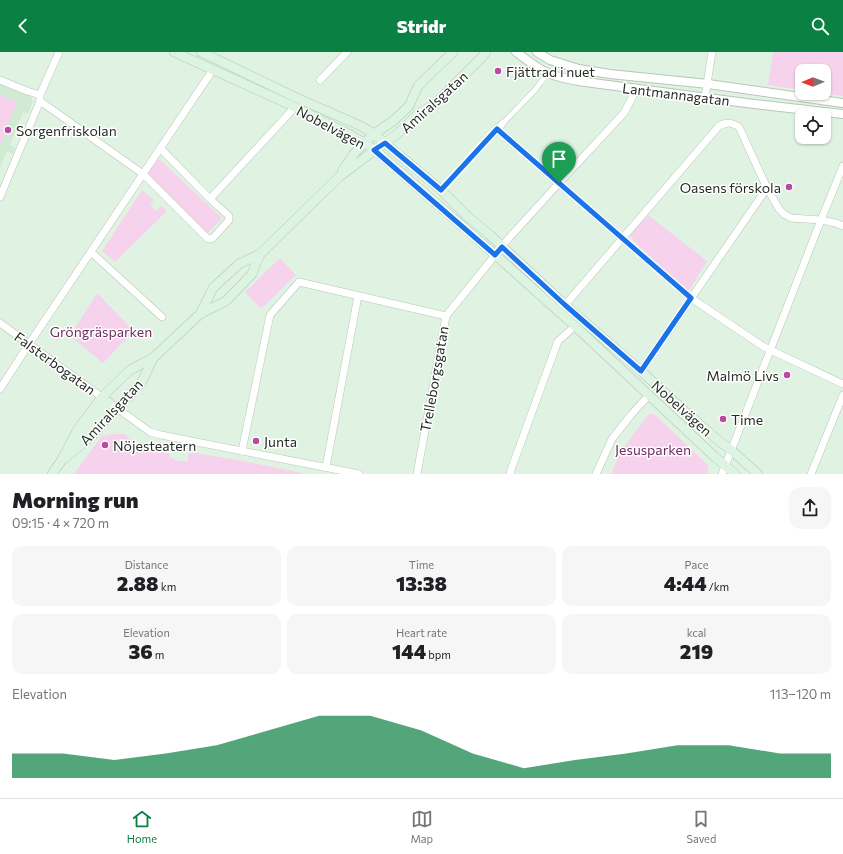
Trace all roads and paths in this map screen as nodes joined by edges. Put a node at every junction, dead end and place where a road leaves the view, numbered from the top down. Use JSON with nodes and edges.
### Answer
{"nodes":[{"id":1,"x":59,"y":52,"type":"edge"},
{"id":2,"x":174,"y":52,"type":"edge"},
{"id":3,"x":200,"y":52,"type":"edge"},
{"id":4,"x":347,"y":52,"type":"edge"},
{"id":5,"x":453,"y":52,"type":"edge"},
{"id":6,"x":486,"y":52,"type":"edge"},
{"id":7,"x":516,"y":52,"type":"edge"},
{"id":8,"x":537,"y":52,"type":"edge"},
{"id":9,"x":712,"y":52,"type":"edge"},
{"id":10,"x":213,"y":70,"type":"junction"},
{"id":11,"x":548,"y":73,"type":"junction"},
{"id":12,"x":0,"y":80,"type":"edge"},
{"id":13,"x":320,"y":80,"type":"dead end"},
{"id":14,"x":708,"y":84,"type":"junction"},
{"id":15,"x":635,"y":88,"type":"junction"},
{"id":16,"x":706,"y":97,"type":"junction"},
{"id":17,"x":40,"y":98,"type":"junction"},
{"id":18,"x":843,"y":103,"type":"edge"},
{"id":19,"x":295,"y":108,"type":"junction"},
{"id":20,"x":843,"y":114,"type":"edge"},
{"id":21,"x":497,"y":129,"type":"junction"},
{"id":22,"x":374,"y":134,"type":"junction"},
{"id":23,"x":364,"y":143,"type":"junction"},
{"id":24,"x":385,"y":143,"type":"junction"},
{"id":25,"x":160,"y":148,"type":"junction"},
{"id":26,"x":374,"y":150,"type":"junction"},
{"id":27,"x":843,"y":166,"type":"edge"},
{"id":28,"x":143,"y":174,"type":"junction"},
{"id":29,"x":339,"y":177,"type":"junction"},
{"id":30,"x":559,"y":183,"type":"junction"},
{"id":31,"x":767,"y":188,"type":"junction"},
{"id":32,"x":441,"y":190,"type":"junction"},
{"id":33,"x":0,"y":197,"type":"edge"},
{"id":34,"x":210,"y":199,"type":"junction"},
{"id":35,"x":821,"y":220,"type":"junction"},
{"id":36,"x":843,"y":226,"type":"edge"},
{"id":37,"x":623,"y":238,"type":"junction"},
{"id":38,"x":502,"y":247,"type":"junction"},
{"id":39,"x":91,"y":252,"type":"junction"},
{"id":40,"x":260,"y":254,"type":"junction"},
{"id":41,"x":495,"y":255,"type":"junction"},
{"id":42,"x":358,"y":296,"type":"junction"},
{"id":43,"x":691,"y":298,"type":"junction"},
{"id":44,"x":565,"y":305,"type":"junction"},
{"id":45,"x":200,"y":314,"type":"junction"},
{"id":46,"x":446,"y":316,"type":"junction"},
{"id":47,"x":162,"y":317,"type":"dead end"},
{"id":48,"x":0,"y":323,"type":"edge"},
{"id":49,"x":575,"y":326,"type":"junction"},
{"id":50,"x":29,"y":344,"type":"junction"},
{"id":51,"x":770,"y":350,"type":"junction"},
{"id":52,"x":153,"y":358,"type":"junction"},
{"id":53,"x":641,"y":371,"type":"junction"},
{"id":54,"x":843,"y":384,"type":"edge"},
{"id":55,"x":0,"y":389,"type":"edge"},
{"id":56,"x":843,"y":395,"type":"edge"},
{"id":57,"x":649,"y":396,"type":"junction"},
{"id":58,"x":106,"y":399,"type":"junction"},
{"id":59,"x":118,"y":408,"type":"junction"},
{"id":60,"x":731,"y":450,"type":"junction"},
{"id":61,"x":242,"y":451,"type":"junction"},
{"id":62,"x":61,"y":461,"type":"junction"},
{"id":63,"x":326,"y":467,"type":"junction"},
{"id":64,"x":724,"y":470,"type":"edge"},
{"id":65,"x":52,"y":474,"type":"edge"},
{"id":66,"x":360,"y":474,"type":"edge"},
{"id":67,"x":417,"y":474,"type":"edge"},
{"id":68,"x":510,"y":474,"type":"edge"},
{"id":69,"x":596,"y":474,"type":"edge"},
{"id":70,"x":735,"y":474,"type":"edge"},
{"id":71,"x":758,"y":474,"type":"edge"},
{"id":72,"x":811,"y":474,"type":"edge"}],
"edges":[{"from":1,"to":17,"type":"street"},
{"from":2,"to":10,"type":"main road","name":"Nobelvägen"},
{"from":3,"to":22,"type":"main road","name":"Nobelvägen"},
{"from":4,"to":13,"type":"street"},
{"from":5,"to":22,"type":"main road","name":"Amiralsgatan"},
{"from":6,"to":24,"type":"main road","name":"Amiralsgatan"},
{"from":7,"to":11,"type":"street","name":"Lantmannagatan"},
{"from":8,"to":14,"type":"street","name":"Lantmannagatan"},
{"from":9,"to":14,"type":"street"},
{"from":10,"to":19,"type":"main road","name":"Nobelvägen"},
{"from":10,"to":25,"type":"street"},
{"from":11,"to":15,"type":"street","name":"Lantmannagatan"},
{"from":11,"to":21,"type":"street"},
{"from":12,"to":17,"type":"street"},
{"from":14,"to":16,"type":"street"},
{"from":14,"to":18,"type":"street","name":"Lantmannagatan"},
{"from":15,"to":16,"type":"street","name":"Lantmannagatan"},
{"from":15,"to":30,"type":"street","name":"Trelleborgsgatan"},
{"from":16,"to":20,"type":"street","name":"Lantmannagatan"},
{"from":17,"to":28,"type":"street"},
{"from":17,"to":33,"type":"street"},
{"from":19,"to":23,"type":"main road","name":"Nobelvägen"},
{"from":19,"to":34,"type":"street"},
{"from":21,"to":30,"type":"street"},
{"from":21,"to":32,"type":"street"},
{"from":22,"to":23,"type":"main road","name":"Amiralsgatan"},
{"from":22,"to":24,"type":"main road","name":"Nobelvägen"},
{"from":23,"to":26,"type":"main road","name":"Nobelvägen"},
{"from":23,"to":29,"type":"main road","name":"Amiralsgatan"},
{"from":24,"to":26,"type":"main road","name":"Amiralsgatan"},
{"from":24,"to":32,"type":"main road","name":"Nobelvägen"},
{"from":25,"to":28,"type":"street"},
{"from":25,"to":34,"type":"street"},
{"from":26,"to":29,"type":"main road","name":"Amiralsgatan"},
{"from":26,"to":41,"type":"main road","name":"Nobelvägen"},
{"from":27,"to":35,"type":"street"},
{"from":28,"to":34,"type":"street"},
{"from":28,"to":39,"type":"street"},
{"from":29,"to":40,"type":"main road","name":"Amiralsgatan"},
{"from":30,"to":37,"type":"street"},
{"from":30,"to":38,"type":"street","name":"Trelleborgsgatan"},
{"from":31,"to":35,"type":"street"},
{"from":31,"to":37,"type":"street"},
{"from":31,"to":43,"type":"street"},
{"from":32,"to":38,"type":"main road","name":"Nobelvägen"},
{"from":35,"to":36,"type":"street"},
{"from":35,"to":51,"type":"street"},
{"from":37,"to":43,"type":"street"},
{"from":37,"to":44,"type":"street"},
{"from":38,"to":41,"type":"street","name":"Trelleborgsgatan"},
{"from":38,"to":44,"type":"main road","name":"Nobelvägen"},
{"from":39,"to":47,"type":"street"},
{"from":39,"to":50,"type":"street"},
{"from":40,"to":45,"type":"main road","name":"Amiralsgatan"},
{"from":40,"to":45,"type":"main road","name":"Amiralsgatan"},
{"from":41,"to":46,"type":"street","name":"Trelleborgsgatan"},
{"from":41,"to":49,"type":"main road","name":"Nobelvägen"},
{"from":42,"to":46,"type":"street"},
{"from":42,"to":61,"type":"street"},
{"from":42,"to":63,"type":"street"},
{"from":43,"to":51,"type":"street"},
{"from":43,"to":53,"type":"street"},
{"from":44,"to":53,"type":"main road","name":"Nobelvägen"},
{"from":45,"to":52,"type":"main road","name":"Amiralsgatan"},
{"from":46,"to":67,"type":"street","name":"Trelleborgsgatan"},
{"from":48,"to":50,"type":"street","name":"Falsterbogatan"},
{"from":49,"to":57,"type":"main road","name":"Nobelvägen"},
{"from":49,"to":68,"type":"street"},
{"from":50,"to":55,"type":"street"},
{"from":50,"to":58,"type":"street","name":"Falsterbogatan"},
{"from":51,"to":54,"type":"street"},
{"from":51,"to":60,"type":"street"},
{"from":52,"to":58,"type":"main road","name":"Amiralsgatan"},
{"from":52,"to":59,"type":"main road","name":"Amiralsgatan"},
{"from":53,"to":60,"type":"main road","name":"Nobelvägen"},
{"from":56,"to":72,"type":"street"},
{"from":57,"to":64,"type":"main road","name":"Nobelvägen"},
{"from":57,"to":69,"type":"street"},
{"from":58,"to":59,"type":"street","name":"Falsterbogatan"},
{"from":58,"to":62,"type":"main road","name":"Amiralsgatan"},
{"from":59,"to":61,"type":"street","name":"Falsterbogatan"},
{"from":59,"to":62,"type":"main road","name":"Amiralsgatan"},
{"from":60,"to":64,"type":"street"},
{"from":60,"to":71,"type":"main road","name":"Nobelvägen"},
{"from":61,"to":63,"type":"street","name":"Falsterbogatan"},
{"from":62,"to":65,"type":"main road","name":"Amiralsgatan"},
{"from":63,"to":66,"type":"street","name":"Falsterbogatan"},
{"from":64,"to":70,"type":"main road","name":"Nobelvägen"}]}
